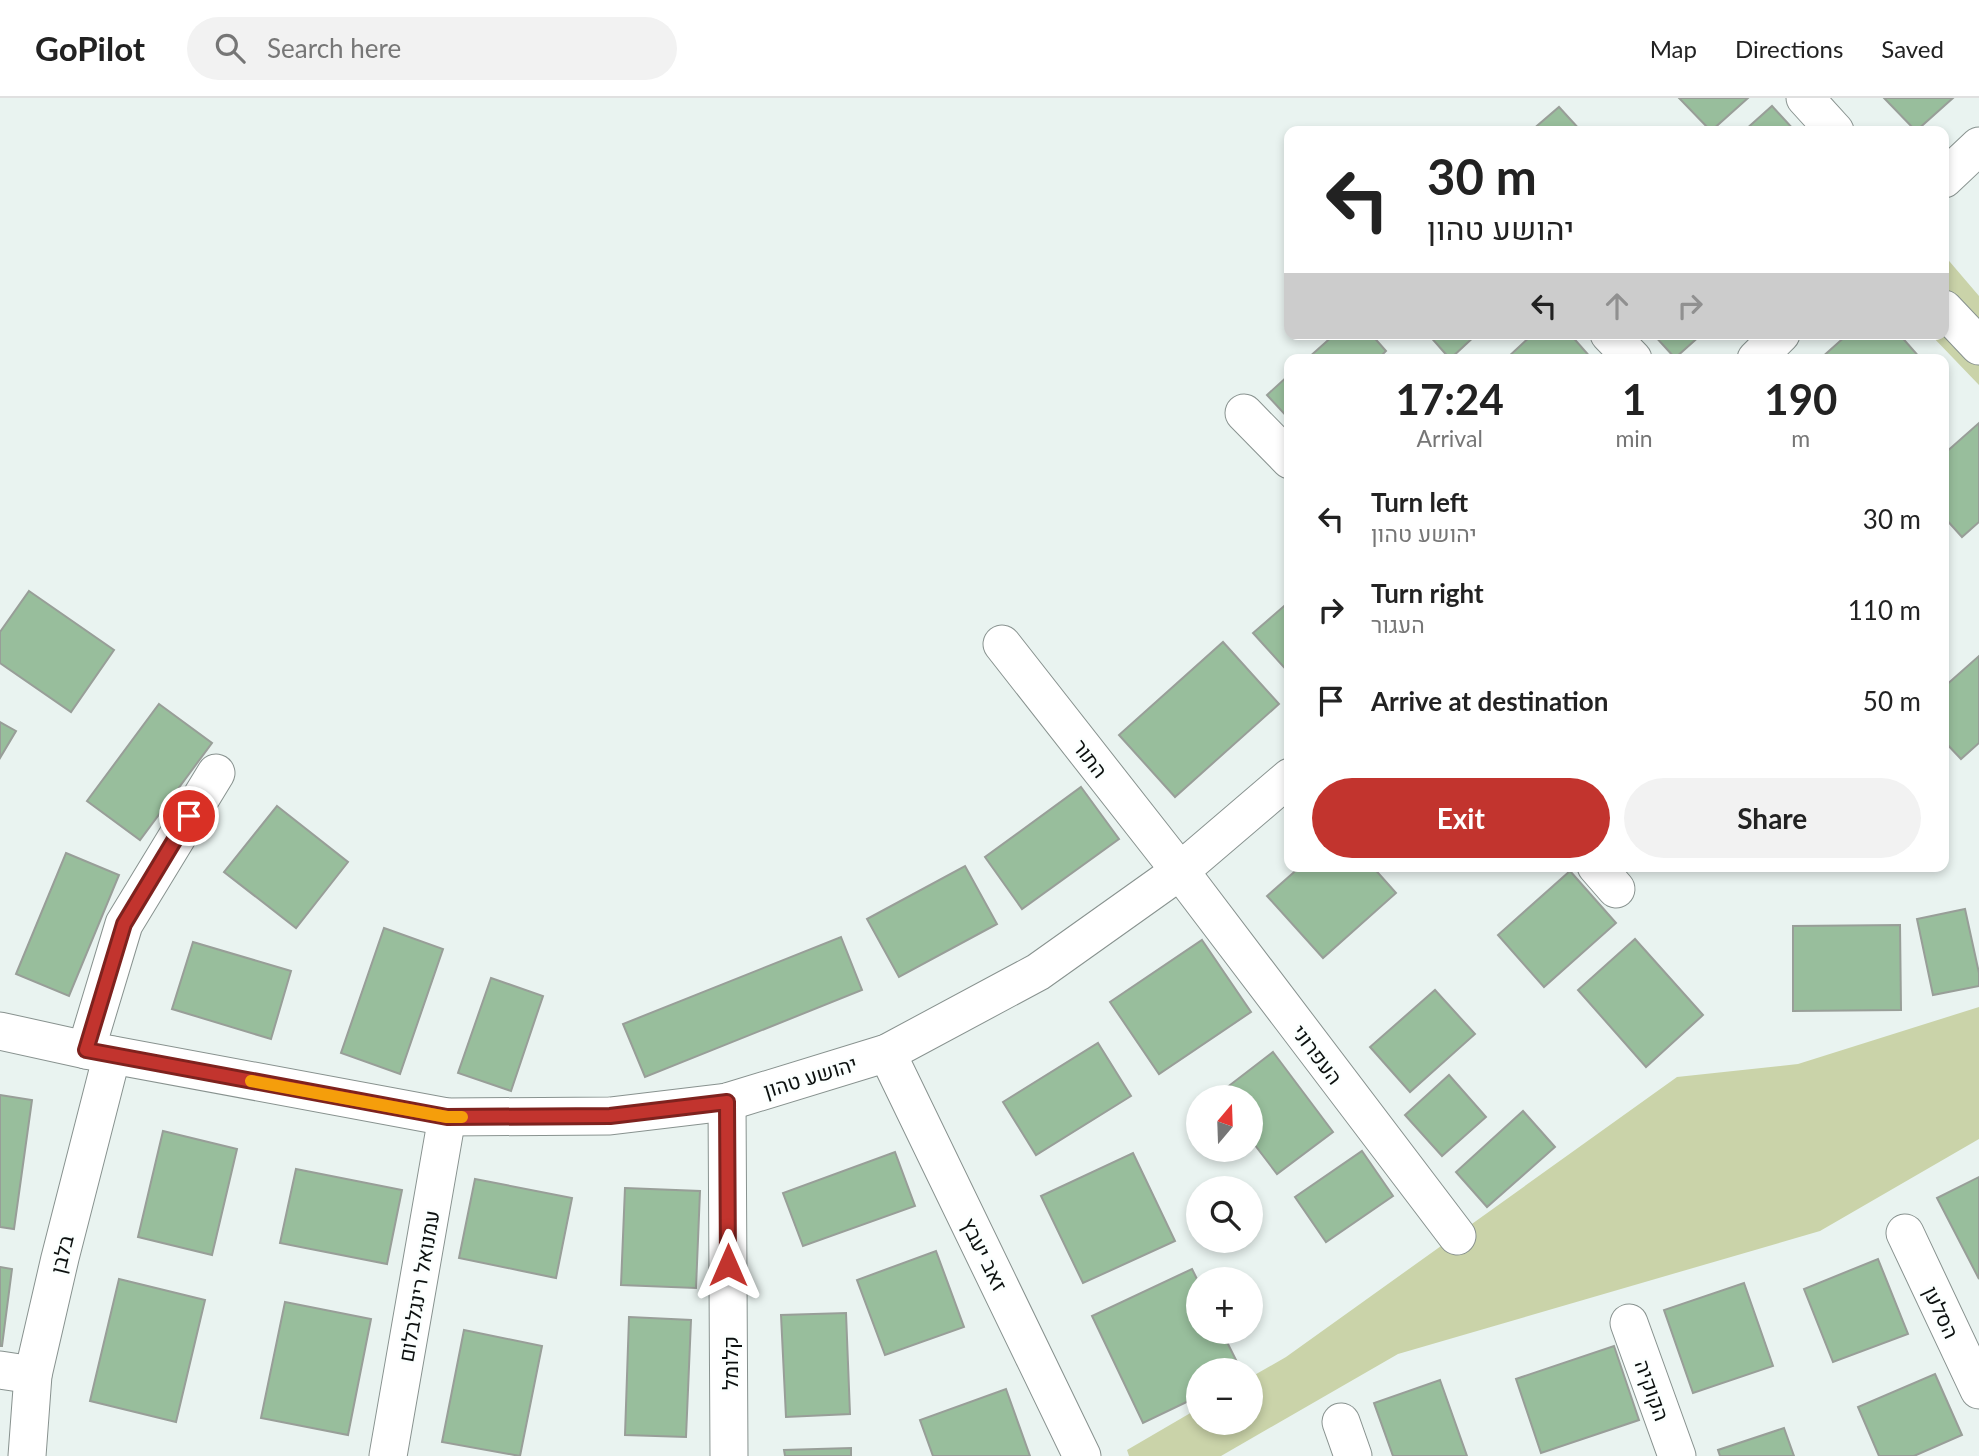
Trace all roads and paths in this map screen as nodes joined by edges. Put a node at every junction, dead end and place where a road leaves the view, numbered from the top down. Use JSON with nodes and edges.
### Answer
{"nodes":[{"id":1,"x":1805,"y":98,"type":"edge"},
{"id":2,"x":1830,"y":126,"type":"edge"},
{"id":3,"x":1979,"y":146,"type":"edge"},
{"id":4,"x":1949,"y":174,"type":"edge"},
{"id":5,"x":1949,"y":314,"type":"edge"},
{"id":6,"x":1615,"y":340,"type":"edge"},
{"id":7,"x":1775,"y":340,"type":"edge"},
{"id":8,"x":1979,"y":346,"type":"edge"},
{"id":9,"x":1628,"y":354,"type":"edge"},
{"id":10,"x":1761,"y":354,"type":"edge"},
{"id":11,"x":1244,"y":413,"type":"dead end"},
{"id":12,"x":1284,"y":454,"type":"edge"},
{"id":13,"x":1002,"y":644,"type":"dead end"},
{"id":14,"x":216,"y":773,"type":"dead end"},
{"id":15,"x":1284,"y":783,"type":"edge"},
{"id":16,"x":1180,"y":871,"type":"junction"},
{"id":17,"x":0,"y":1031,"type":"edge"},
{"id":18,"x":99,"y":1052,"type":"junction"},
{"id":19,"x":887,"y":1053,"type":"junction"},
{"id":20,"x":727,"y":1102,"type":"junction"},
{"id":21,"x":447,"y":1117,"type":"junction"},
{"id":22,"x":1905,"y":1233,"type":"dead end"},
{"id":23,"x":1457,"y":1236,"type":"dead end"},
{"id":24,"x":1629,"y":1323,"type":"dead end"},
{"id":25,"x":16,"y":1373,"type":"edge"},
{"id":26,"x":1979,"y":1390,"type":"edge"},
{"id":27,"x":1341,"y":1422,"type":"dead end"},
{"id":28,"x":27,"y":1456,"type":"edge"},
{"id":29,"x":388,"y":1456,"type":"edge"},
{"id":30,"x":729,"y":1456,"type":"edge"},
{"id":31,"x":1082,"y":1456,"type":"edge"},
{"id":32,"x":1353,"y":1456,"type":"edge"},
{"id":33,"x":1677,"y":1456,"type":"edge"}],
"edges":[{"from":1,"to":2,"type":"street"},
{"from":3,"to":4,"type":"street"},
{"from":5,"to":8,"type":"street"},
{"from":6,"to":9,"type":"street"},
{"from":7,"to":10,"type":"street"},
{"from":11,"to":12,"type":"street"},
{"from":13,"to":16,"type":"street","name":"התור"},
{"from":14,"to":18,"type":"street","name":"בלבן"},
{"from":15,"to":16,"type":"street","name":"יהושע טהון"},
{"from":16,"to":19,"type":"street","name":"יהושע טהון"},
{"from":16,"to":23,"type":"street","name":"העפרוני"},
{"from":17,"to":18,"type":"street","name":"יהושע טהון"},
{"from":18,"to":21,"type":"street","name":"יהושע טהון"},
{"from":18,"to":25,"type":"street","name":"בלבן"},
{"from":19,"to":20,"type":"street","name":"יהושע טהון"},
{"from":19,"to":31,"type":"street","name":"זאב יעבץ"},
{"from":20,"to":21,"type":"street","name":"יהושע טהון"},
{"from":20,"to":30,"type":"street","name":"קלומל"},
{"from":21,"to":29,"type":"street","name":"עמנואל רינגלבלום"},
{"from":22,"to":26,"type":"street","name":"הסלען"},
{"from":24,"to":33,"type":"street","name":"הקוקיה"},
{"from":25,"to":28,"type":"street","name":"בלבן"},
{"from":27,"to":32,"type":"street"}]}
